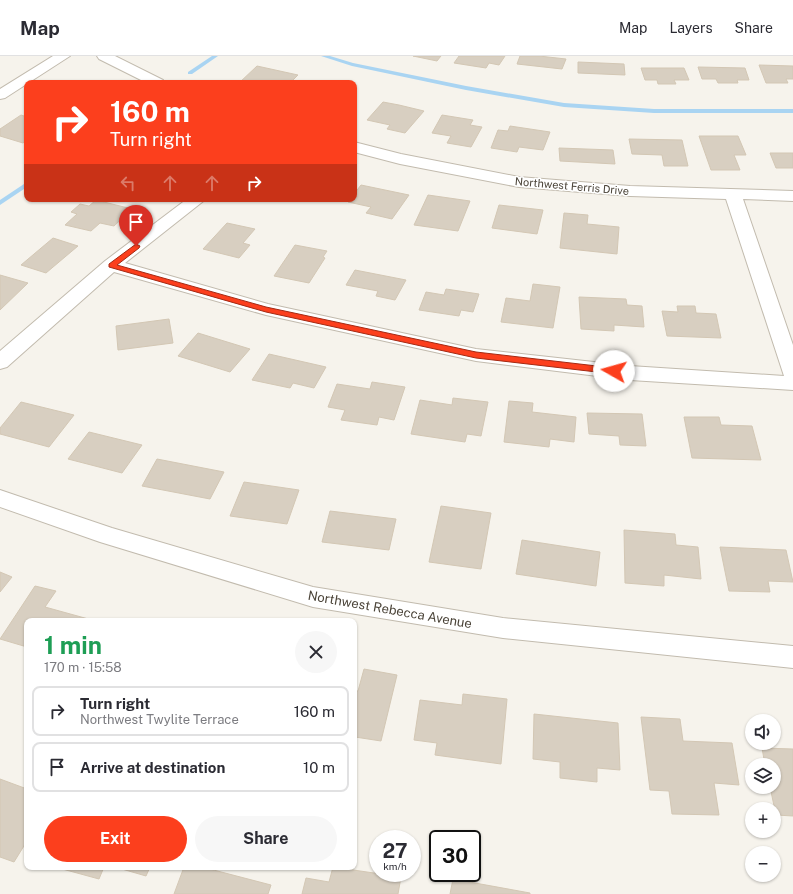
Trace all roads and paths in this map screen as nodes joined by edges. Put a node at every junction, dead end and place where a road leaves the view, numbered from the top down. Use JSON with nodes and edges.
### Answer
{"nodes":[{"id":1,"x":64,"y":56,"type":"edge"},
{"id":2,"x":104,"y":56,"type":"edge"},
{"id":3,"x":24,"y":80,"type":"edge"},
{"id":4,"x":25,"y":80,"type":"edge"},
{"id":5,"x":152,"y":80,"type":"edge"},
{"id":6,"x":0,"y":95,"type":"edge"},
{"id":7,"x":357,"y":148,"type":"edge"},
{"id":8,"x":733,"y":196,"type":"junction"},
{"id":9,"x":793,"y":196,"type":"edge"},
{"id":10,"x":194,"y":202,"type":"edge"},
{"id":11,"x":112,"y":266,"type":"junction"},
{"id":12,"x":0,"y":362,"type":"edge"},
{"id":13,"x":793,"y":374,"type":"edge"},
{"id":14,"x":793,"y":383,"type":"edge"},
{"id":15,"x":0,"y":498,"type":"edge"},
{"id":16,"x":793,"y":657,"type":"edge"}],
"edges":[{"from":1,"to":4,"type":"street"},
{"from":2,"to":5,"type":"street"},
{"from":3,"to":6,"type":"street"},
{"from":7,"to":8,"type":"street","name":"Northwest Ferris Drive"},
{"from":8,"to":9,"type":"street","name":"Northwest Ferris Drive"},
{"from":8,"to":13,"type":"street"},
{"from":10,"to":11,"type":"street"},
{"from":11,"to":12,"type":"street"},
{"from":11,"to":14,"type":"street"},
{"from":15,"to":16,"type":"street","name":"Northwest Rebecca Avenue"}]}
